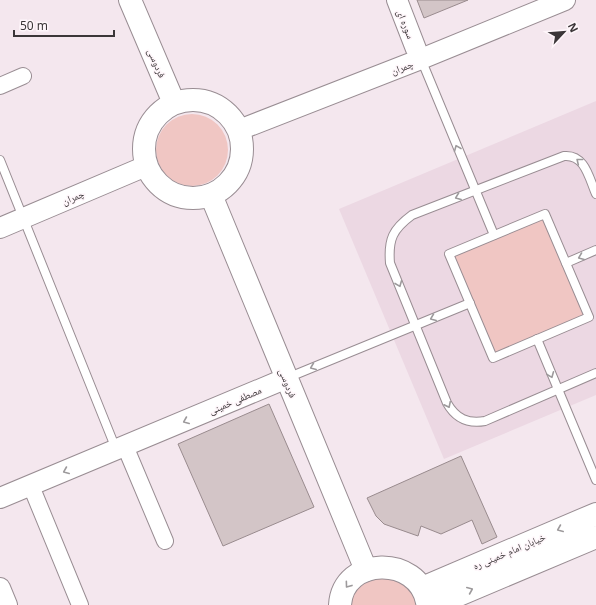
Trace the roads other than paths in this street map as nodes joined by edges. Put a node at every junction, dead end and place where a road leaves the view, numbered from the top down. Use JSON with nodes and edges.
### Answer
{"nodes":[{"id":1,"x":130,"y":0,"type":"edge"},
{"id":2,"x":397,"y":0,"type":"edge"},
{"id":3,"x":537,"y":0,"type":"edge"},
{"id":4,"x":565,"y":0,"type":"edge"},
{"id":5,"x":418,"y":54,"type":"junction"},
{"id":6,"x":23,"y":76,"type":"dead end"},
{"id":7,"x":0,"y":86,"type":"edge"},
{"id":8,"x":174,"y":103,"type":"junction"},
{"id":9,"x":236,"y":126,"type":"junction"},
{"id":10,"x":0,"y":160,"type":"edge"},
{"id":11,"x":146,"y":166,"type":"junction"},
{"id":12,"x":475,"y":190,"type":"junction"},
{"id":13,"x":596,"y":194,"type":"edge"},
{"id":14,"x":211,"y":195,"type":"junction"},
{"id":15,"x":23,"y":218,"type":"junction"},
{"id":16,"x":0,"y":228,"type":"edge"},
{"id":17,"x":494,"y":235,"type":"junction"},
{"id":18,"x":596,"y":250,"type":"edge"},
{"id":19,"x":566,"y":263,"type":"junction"},
{"id":20,"x":470,"y":303,"type":"junction"},
{"id":21,"x":416,"y":325,"type":"junction"},
{"id":22,"x":537,"y":339,"type":"junction"},
{"id":23,"x":596,"y":373,"type":"edge"},
{"id":24,"x":287,"y":378,"type":"junction"},
{"id":25,"x":557,"y":390,"type":"junction"},
{"id":26,"x":120,"y":448,"type":"junction"},
{"id":27,"x":596,"y":480,"type":"edge"},
{"id":28,"x":31,"y":486,"type":"junction"},
{"id":29,"x":0,"y":498,"type":"edge"},
{"id":30,"x":596,"y":514,"type":"edge"},
{"id":31,"x":596,"y":537,"type":"edge"},
{"id":32,"x":165,"y":541,"type":"dead end"},
{"id":33,"x":366,"y":570,"type":"junction"},
{"id":34,"x":0,"y":588,"type":"edge"},
{"id":35,"x":428,"y":599,"type":"edge"},
{"id":36,"x":7,"y":605,"type":"edge"},
{"id":37,"x":80,"y":605,"type":"edge"},
{"id":38,"x":340,"y":605,"type":"edge"}],
"edges":[{"from":1,"to":8,"type":"main road","name":"فردوسی"},
{"from":2,"to":5,"type":"street","name":"سوره ای"},
{"from":3,"to":5,"type":"street","name":"چمران"},
{"from":4,"to":5,"type":"street","name":"چمران"},
{"from":5,"to":9,"type":"street","name":"چمران"},
{"from":12,"to":5,"type":"lane","one_way":true},
{"from":6,"to":7,"type":"street"},
{"from":8,"to":9,"type":"main road"},
{"from":8,"to":11,"type":"main road"},
{"from":9,"to":14,"type":"main road"},
{"from":10,"to":15,"type":"lane"},
{"from":11,"to":14,"type":"main road"},
{"from":11,"to":15,"type":"street","name":"چمران"},
{"from":13,"to":12,"type":"lane","one_way":true},
{"from":12,"to":17,"type":"lane"},
{"from":12,"to":21,"type":"lane","one_way":true},
{"from":14,"to":24,"type":"main road","name":"فردوسی"},
{"from":15,"to":16,"type":"street","name":"چمران"},
{"from":15,"to":26,"type":"lane"},
{"from":17,"to":19,"type":"lane"},
{"from":17,"to":20,"type":"lane"},
{"from":18,"to":19,"type":"lane","one_way":true},
{"from":19,"to":22,"type":"lane"},
{"from":20,"to":21,"type":"lane","name":"مصطفی خمینی","one_way":true},
{"from":20,"to":22,"type":"lane"},
{"from":21,"to":24,"type":"lane","name":"مصطفی خمینی","one_way":true},
{"from":21,"to":25,"type":"lane","one_way":true},
{"from":22,"to":25,"type":"lane","one_way":true},
{"from":23,"to":25,"type":"lane"},
{"from":24,"to":26,"type":"street","name":"مصطفی خمینی","one_way":true},
{"from":24,"to":33,"type":"main road","name":"فردوسی"},
{"from":25,"to":27,"type":"lane"},
{"from":26,"to":28,"type":"street","name":"مصطفی خمینی","one_way":true},
{"from":26,"to":32,"type":"street"},
{"from":28,"to":29,"type":"street","name":"مصطفی خمینی"},
{"from":28,"to":37,"type":"street"},
{"from":30,"to":35,"type":"main road","name":"خیابان امام خمینی ره","one_way":true},
{"from":35,"to":31,"type":"main road","name":"خیابان امام خمینی ره","one_way":true},
{"from":33,"to":35,"type":"main road"},
{"from":33,"to":38,"type":"main road","one_way":true},
{"from":34,"to":36,"type":"street"}]}
